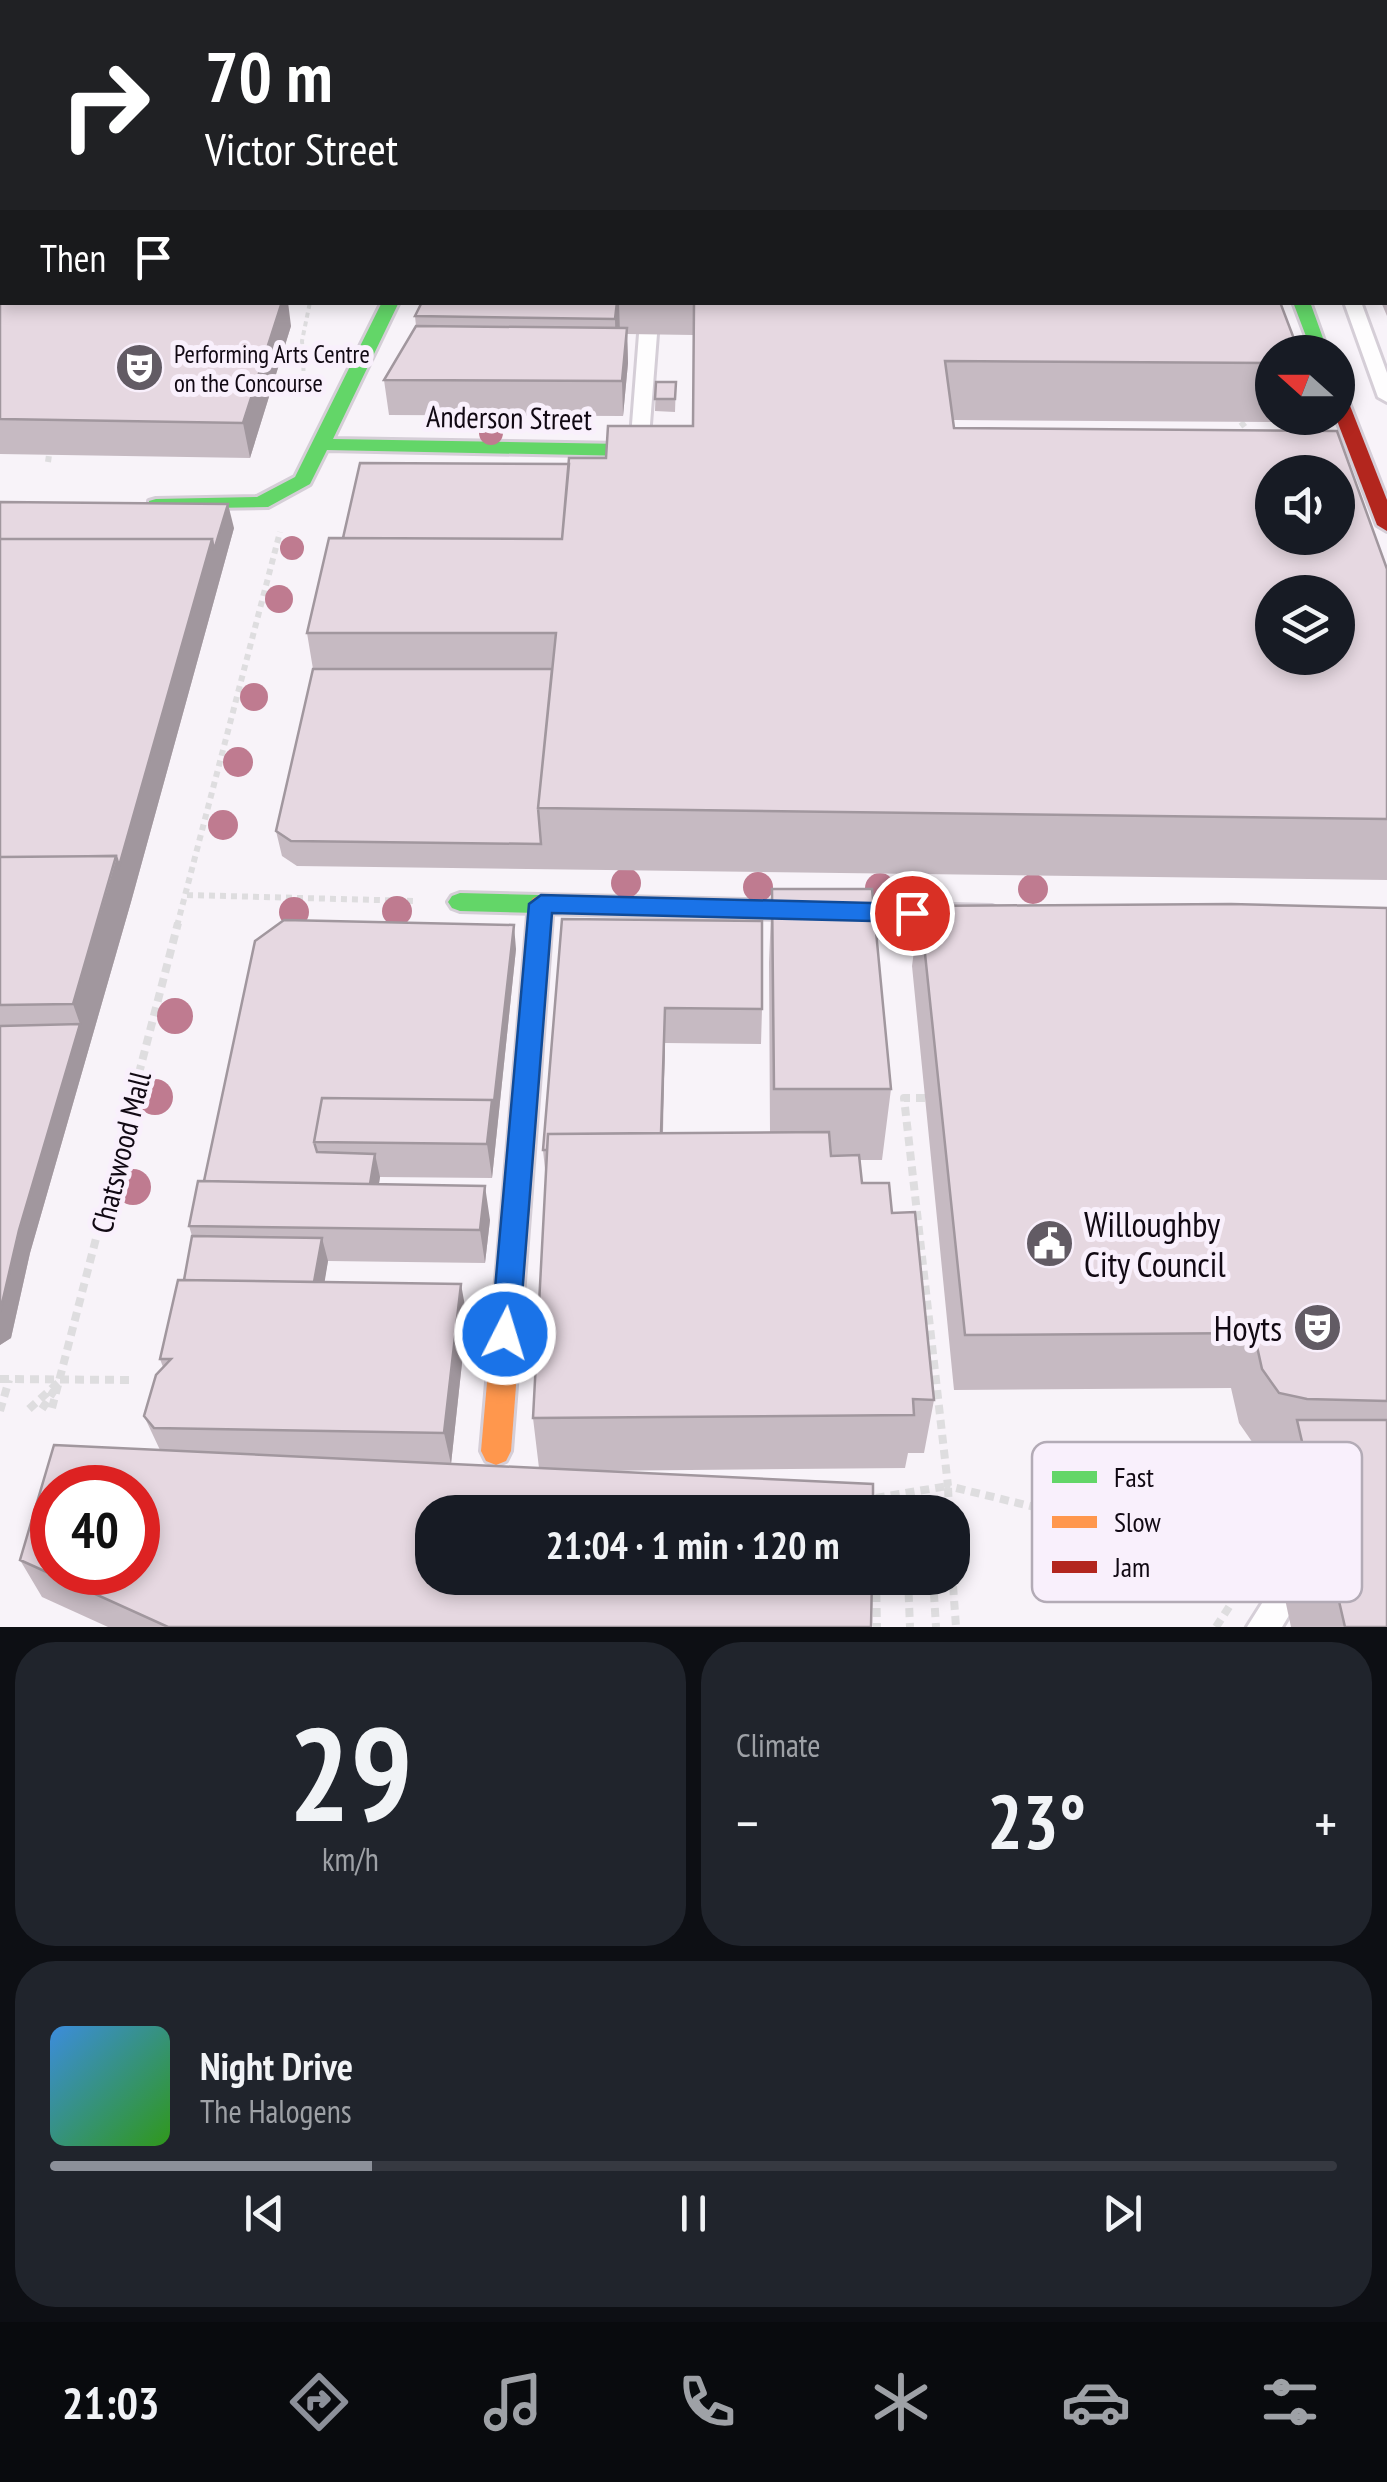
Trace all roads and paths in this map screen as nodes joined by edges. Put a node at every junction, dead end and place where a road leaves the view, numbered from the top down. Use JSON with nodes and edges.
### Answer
{"nodes":[{"id":1,"x":309,"y":305,"type":"edge"},
{"id":2,"x":389,"y":305,"type":"edge"},
{"id":3,"x":1302,"y":305,"type":"edge"},
{"id":4,"x":1353,"y":305,"type":"edge"},
{"id":5,"x":648,"y":334,"type":"dead end"},
{"id":6,"x":1314,"y":335,"type":"edge"},
{"id":7,"x":304,"y":381,"type":"dead end"},
{"id":8,"x":1387,"y":397,"type":"edge"},
{"id":9,"x":1241,"y":422,"type":"dead end"},
{"id":10,"x":1248,"y":430,"type":"edge"},
{"id":11,"x":1352,"y":435,"type":"edge"},
{"id":12,"x":323,"y":444,"type":"junction"},
{"id":13,"x":639,"y":450,"type":"junction"},
{"id":14,"x":693,"y":451,"type":"edge"},
{"id":15,"x":1362,"y":460,"type":"junction"},
{"id":16,"x":1387,"y":475,"type":"edge"},
{"id":17,"x":139,"y":505,"type":"edge"},
{"id":18,"x":1387,"y":526,"type":"edge"},
{"id":19,"x":282,"y":528,"type":"dead end"},
{"id":20,"x":187,"y":895,"type":"junction"},
{"id":21,"x":460,"y":902,"type":"joint"},
{"id":22,"x":541,"y":904,"type":"junction"},
{"id":23,"x":1023,"y":916,"type":"edge"},
{"id":24,"x":925,"y":1098,"type":"dead end"},
{"id":25,"x":4,"y":1380,"type":"edge"},
{"id":26,"x":61,"y":1380,"type":"junction"},
{"id":27,"x":132,"y":1380,"type":"dead end"},
{"id":28,"x":47,"y":1408,"type":"dead end"},
{"id":29,"x":30,"y":1409,"type":"dead end"},
{"id":30,"x":0,"y":1411,"type":"edge"},
{"id":31,"x":496,"y":1450,"type":"dead end"},
{"id":32,"x":948,"y":1486,"type":"junction"},
{"id":33,"x":893,"y":1495,"type":"edge"},
{"id":34,"x":948,"y":1495,"type":"edge"},
{"id":35,"x":1032,"y":1506,"type":"edge"},
{"id":36,"x":876,"y":1595,"type":"edge"},
{"id":37,"x":909,"y":1595,"type":"edge"},
{"id":38,"x":934,"y":1595,"type":"edge"},
{"id":39,"x":954,"y":1595,"type":"edge"},
{"id":40,"x":1231,"y":1602,"type":"edge"},
{"id":41,"x":1280,"y":1602,"type":"edge"},
{"id":42,"x":876,"y":1627,"type":"edge"},
{"id":43,"x":910,"y":1627,"type":"edge"},
{"id":44,"x":936,"y":1627,"type":"edge"},
{"id":45,"x":956,"y":1627,"type":"edge"},
{"id":46,"x":1216,"y":1627,"type":"edge"},
{"id":47,"x":1264,"y":1627,"type":"edge"}],
"edges":[{"from":1,"to":7,"type":"path"},
{"from":2,"to":12,"type":"street"},
{"from":3,"to":6,"type":"street"},
{"from":4,"to":8,"type":"lane"},
{"from":5,"to":13,"type":"lane"},
{"from":9,"to":10,"type":"path"},
{"from":11,"to":15,"type":"street"},
{"from":12,"to":13,"type":"street","name":"Anderson Street"},
{"from":12,"to":17,"type":"street"},
{"from":13,"to":14,"type":"street","name":"Anderson Street"},
{"from":15,"to":16,"type":"lane"},
{"from":15,"to":18,"type":"street"},
{"from":19,"to":20,"type":"path","name":"Chatswood Mall"},
{"from":20,"to":21,"type":"path"},
{"from":20,"to":26,"type":"path","name":"Chatswood Mall"},
{"from":21,"to":22,"type":"street"},
{"from":22,"to":23,"type":"street"},
{"from":22,"to":31,"type":"street"},
{"from":24,"to":32,"type":"path"},
{"from":25,"to":26,"type":"path"},
{"from":25,"to":30,"type":"path"},
{"from":26,"to":27,"type":"path"},
{"from":26,"to":28,"type":"path"},
{"from":26,"to":29,"type":"path"},
{"from":32,"to":33,"type":"path"},
{"from":32,"to":34,"type":"path"},
{"from":32,"to":35,"type":"path"},
{"from":36,"to":42,"type":"path"},
{"from":37,"to":43,"type":"path"},
{"from":38,"to":44,"type":"path"},
{"from":39,"to":45,"type":"path"},
{"from":40,"to":46,"type":"path"},
{"from":41,"to":47,"type":"lane"}]}
